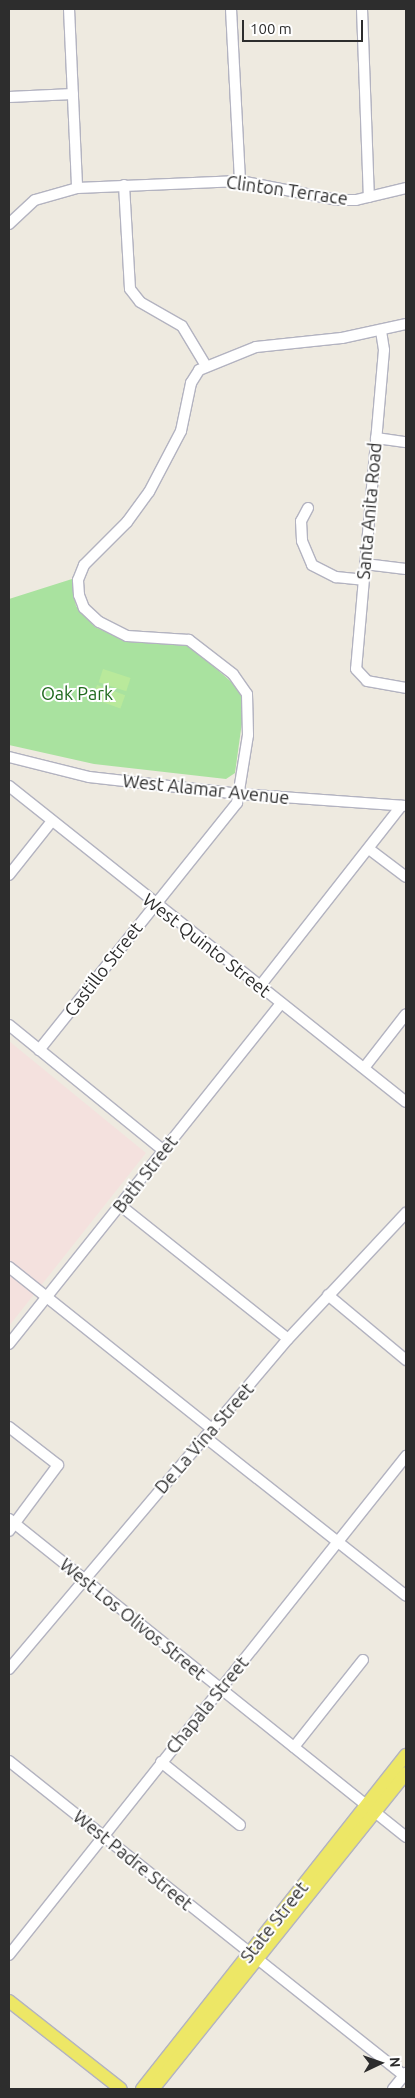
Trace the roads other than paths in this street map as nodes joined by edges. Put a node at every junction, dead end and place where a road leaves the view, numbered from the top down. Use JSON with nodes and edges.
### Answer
{"nodes":[{"id":1,"x":69,"y":9,"type":"edge"},
{"id":2,"x":231,"y":9,"type":"edge"},
{"id":3,"x":362,"y":9,"type":"edge"},
{"id":4,"x":73,"y":94,"type":"junction"},
{"id":5,"x":9,"y":97,"type":"edge"},
{"id":6,"x":240,"y":181,"type":"junction"},
{"id":7,"x":124,"y":185,"type":"junction"},
{"id":8,"x":76,"y":188,"type":"junction"},
{"id":9,"x":406,"y":188,"type":"edge"},
{"id":10,"x":369,"y":197,"type":"junction"},
{"id":11,"x":9,"y":224,"type":"edge"},
{"id":12,"x":406,"y":324,"type":"edge"},
{"id":13,"x":381,"y":331,"type":"junction"},
{"id":14,"x":206,"y":366,"type":"junction"},
{"id":15,"x":376,"y":438,"type":"junction"},
{"id":16,"x":406,"y":442,"type":"edge"},
{"id":17,"x":308,"y":508,"type":"dead end"},
{"id":18,"x":365,"y":564,"type":"junction"},
{"id":19,"x":406,"y":569,"type":"edge"},
{"id":20,"x":363,"y":580,"type":"junction"},
{"id":21,"x":406,"y":688,"type":"edge"},
{"id":22,"x":9,"y":757,"type":"edge"},
{"id":23,"x":9,"y":786,"type":"edge"},
{"id":24,"x":240,"y":794,"type":"junction"},
{"id":25,"x":404,"y":806,"type":"edge"},
{"id":26,"x":52,"y":821,"type":"junction"},
{"id":27,"x":369,"y":849,"type":"junction"},
{"id":28,"x":9,"y":875,"type":"edge"},
{"id":29,"x":406,"y":877,"type":"edge"},
{"id":30,"x":155,"y":903,"type":"junction"},
{"id":31,"x":260,"y":986,"type":"junction"},
{"id":32,"x":281,"y":1003,"type":"junction"},
{"id":33,"x":406,"y":1014,"type":"edge"},
{"id":34,"x":9,"y":1026,"type":"edge"},
{"id":35,"x":39,"y":1050,"type":"junction"},
{"id":36,"x":364,"y":1068,"type":"junction"},
{"id":37,"x":406,"y":1102,"type":"edge"},
{"id":38,"x":163,"y":1150,"type":"junction"},
{"id":39,"x":121,"y":1206,"type":"junction"},
{"id":40,"x":406,"y":1213,"type":"edge"},
{"id":41,"x":9,"y":1266,"type":"edge"},
{"id":42,"x":328,"y":1295,"type":"junction"},
{"id":43,"x":46,"y":1297,"type":"junction"},
{"id":44,"x":288,"y":1339,"type":"junction"},
{"id":45,"x":9,"y":1344,"type":"edge"},
{"id":46,"x":406,"y":1360,"type":"edge"},
{"id":47,"x":9,"y":1427,"type":"edge"},
{"id":48,"x":208,"y":1433,"type":"junction"},
{"id":49,"x":406,"y":1456,"type":"edge"},
{"id":50,"x":11,"y":1525,"type":"edge"},
{"id":51,"x":337,"y":1543,"type":"junction"},
{"id":52,"x":84,"y":1580,"type":"junction"},
{"id":53,"x":406,"y":1596,"type":"edge"},
{"id":54,"x":362,"y":1660,"type":"dead end"},
{"id":55,"x":9,"y":1669,"type":"edge"},
{"id":56,"x":220,"y":1688,"type":"junction"},
{"id":57,"x":294,"y":1748,"type":"junction"},
{"id":58,"x":406,"y":1755,"type":"edge"},
{"id":59,"x":9,"y":1761,"type":"edge"},
{"id":60,"x":161,"y":1762,"type":"junction"},
{"id":61,"x":406,"y":1773,"type":"edge"},
{"id":62,"x":370,"y":1809,"type":"junction"},
{"id":63,"x":240,"y":1825,"type":"dead end"},
{"id":64,"x":103,"y":1835,"type":"junction"},
{"id":65,"x":406,"y":1837,"type":"edge"},
{"id":66,"x":9,"y":1955,"type":"edge"},
{"id":67,"x":254,"y":1955,"type":"junction"},
{"id":68,"x":9,"y":2001,"type":"edge"},
{"id":69,"x":406,"y":2075,"type":"edge"},
{"id":70,"x":121,"y":2089,"type":"edge"},
{"id":71,"x":142,"y":2089,"type":"edge"},
{"id":72,"x":153,"y":2089,"type":"edge"},
{"id":73,"x":393,"y":2089,"type":"edge"}],
"edges":[{"from":1,"to":4,"type":"street"},
{"from":2,"to":6,"type":"street"},
{"from":3,"to":10,"type":"street"},
{"from":4,"to":5,"type":"street"},
{"from":4,"to":8,"type":"street"},
{"from":6,"to":7,"type":"street","name":"Clinton Terrace"},
{"from":6,"to":10,"type":"street","name":"Clinton Terrace"},
{"from":7,"to":8,"type":"street","name":"Clinton Terrace"},
{"from":7,"to":14,"type":"street"},
{"from":8,"to":11,"type":"street","name":"Clinton Terrace"},
{"from":9,"to":10,"type":"street","name":"Clinton Terrace"},
{"from":12,"to":13,"type":"street"},
{"from":13,"to":14,"type":"street"},
{"from":13,"to":15,"type":"street","name":"Santa Anita Road"},
{"from":14,"to":24,"type":"street"},
{"from":15,"to":16,"type":"street"},
{"from":15,"to":18,"type":"street","name":"Santa Anita Road"},
{"from":17,"to":20,"type":"street"},
{"from":18,"to":19,"type":"street"},
{"from":18,"to":20,"type":"street","name":"Santa Anita Road"},
{"from":20,"to":21,"type":"street","name":"Santa Anita Road"},
{"from":22,"to":24,"type":"street","name":"West Alamar Avenue"},
{"from":23,"to":26,"type":"street","name":"West Quinto Street"},
{"from":24,"to":25,"type":"street","name":"West Alamar Avenue"},
{"from":24,"to":30,"type":"street","name":"Castillo Street"},
{"from":25,"to":27,"type":"street"},
{"from":26,"to":28,"type":"street"},
{"from":26,"to":30,"type":"street","name":"West Quinto Street"},
{"from":27,"to":29,"type":"street"},
{"from":27,"to":31,"type":"street"},
{"from":30,"to":31,"type":"street","name":"West Quinto Street"},
{"from":30,"to":35,"type":"street","name":"Castillo Street"},
{"from":31,"to":32,"type":"street","name":"West Quinto Street"},
{"from":32,"to":36,"type":"street","name":"West Quinto Street"},
{"from":32,"to":38,"type":"street","name":"Bath Street"},
{"from":33,"to":36,"type":"street"},
{"from":34,"to":35,"type":"street"},
{"from":35,"to":38,"type":"street"},
{"from":36,"to":37,"type":"street","name":"West Quinto Street"},
{"from":38,"to":39,"type":"street","name":"Bath Street"},
{"from":39,"to":43,"type":"street","name":"Bath Street"},
{"from":39,"to":44,"type":"street"},
{"from":40,"to":42,"type":"street","name":"De La Vina Street"},
{"from":41,"to":43,"type":"street"},
{"from":42,"to":44,"type":"street","name":"De La Vina Street"},
{"from":42,"to":46,"type":"street"},
{"from":43,"to":45,"type":"street","name":"Bath Street"},
{"from":43,"to":48,"type":"street"},
{"from":44,"to":48,"type":"street","name":"De La Vina Street"},
{"from":47,"to":50,"type":"street"},
{"from":48,"to":51,"type":"street"},
{"from":48,"to":52,"type":"street","name":"De La Vina Street"},
{"from":49,"to":51,"type":"street","name":"Chapala Street"},
{"from":50,"to":52,"type":"street","name":"West Los Olivos Street"},
{"from":51,"to":53,"type":"street"},
{"from":51,"to":56,"type":"street","name":"Chapala Street"},
{"from":52,"to":55,"type":"street","name":"De La Vina Street"},
{"from":52,"to":56,"type":"street","name":"West Los Olivos Street"},
{"from":54,"to":57,"type":"street"},
{"from":56,"to":57,"type":"street","name":"West Los Olivos Street"},
{"from":56,"to":60,"type":"street","name":"Chapala Street"},
{"from":57,"to":62,"type":"street","name":"West Los Olivos Street"},
{"from":58,"to":62,"type":"main road","name":"State Street"},
{"from":59,"to":64,"type":"street","name":"West Padre Street"},
{"from":60,"to":63,"type":"street"},
{"from":60,"to":64,"type":"street","name":"Chapala Street"},
{"from":61,"to":62,"type":"main road","name":"State Street"},
{"from":62,"to":65,"type":"street","name":"West Los Olivos Street"},
{"from":62,"to":67,"type":"main road","name":"State Street"},
{"from":64,"to":66,"type":"street","name":"Chapala Street"},
{"from":64,"to":67,"type":"street","name":"West Padre Street"},
{"from":67,"to":69,"type":"street","name":"West Padre Street"},
{"from":67,"to":71,"type":"main road","name":"State Street"},
{"from":67,"to":72,"type":"main road","name":"State Street"},
{"from":68,"to":70,"type":"main road"},
{"from":69,"to":73,"type":"street"}]}
